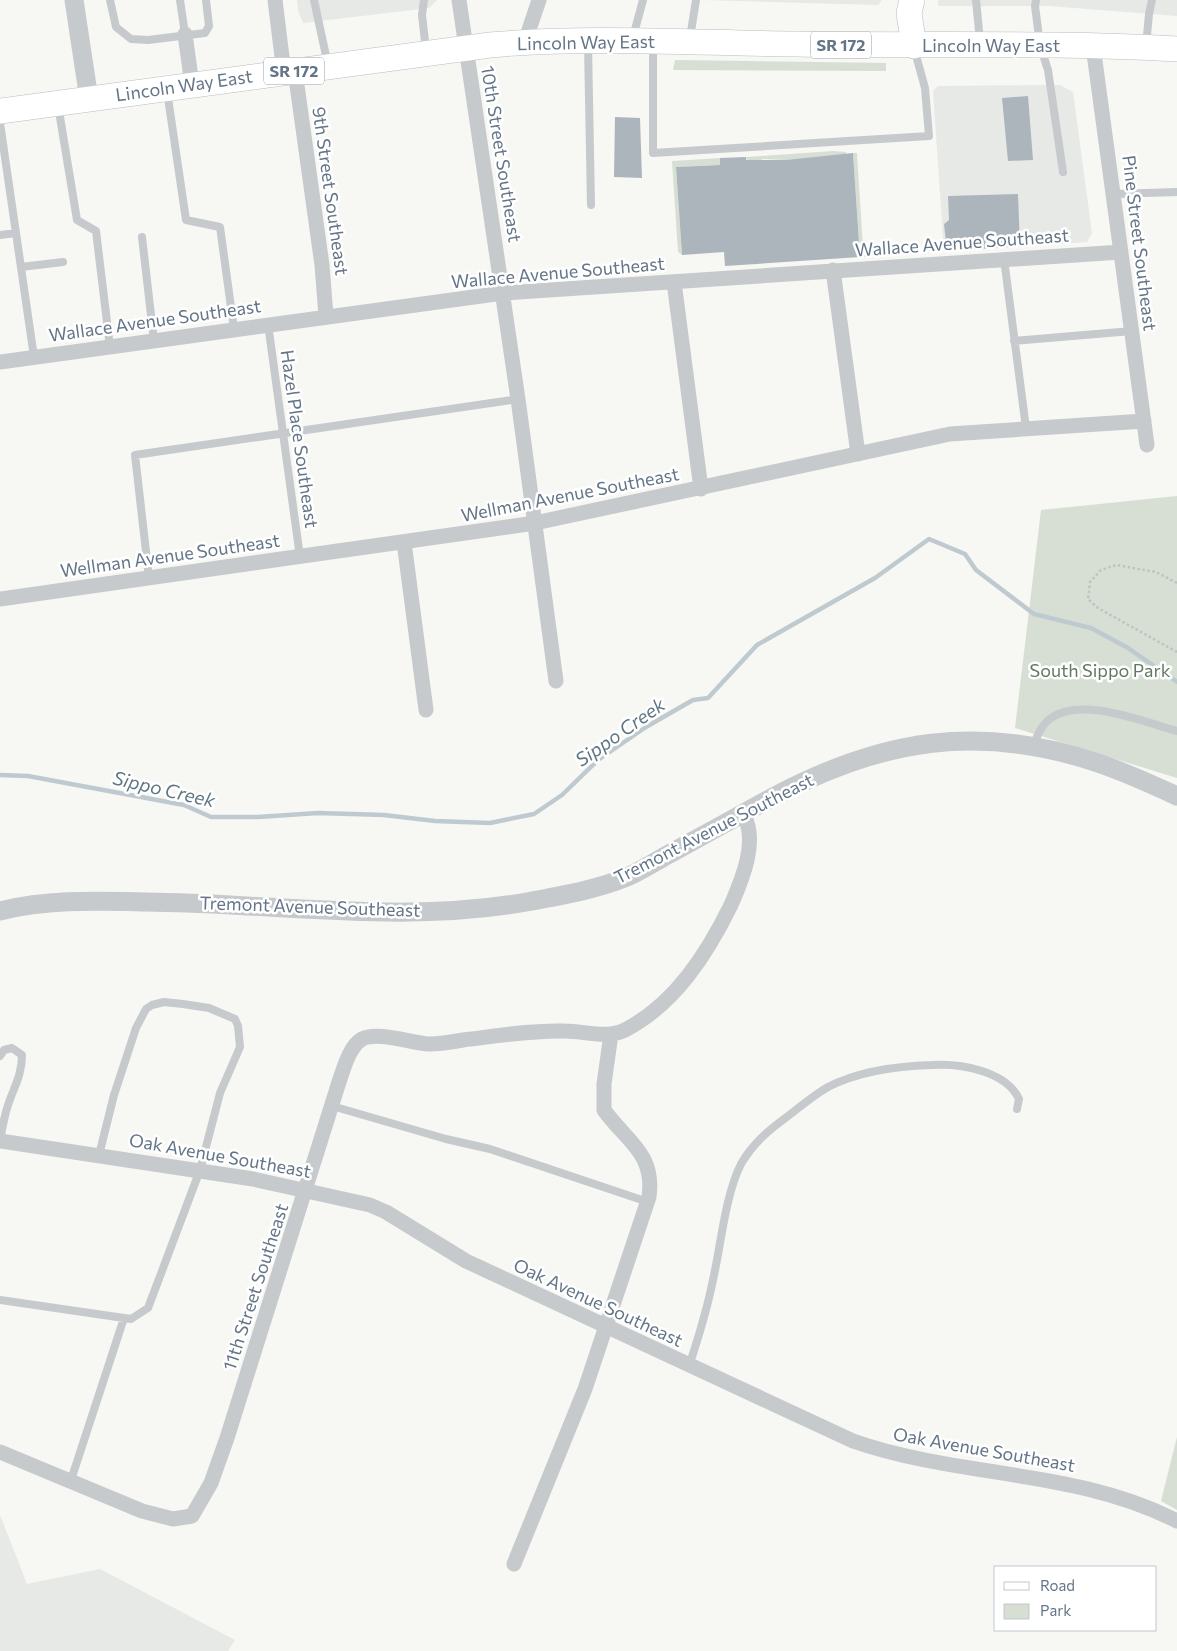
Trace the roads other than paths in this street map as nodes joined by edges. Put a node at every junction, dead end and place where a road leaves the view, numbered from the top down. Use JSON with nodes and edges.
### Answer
{"nodes":[{"id":1,"x":74,"y":0,"type":"edge"},
{"id":2,"x":110,"y":0,"type":"edge"},
{"id":3,"x":180,"y":0,"type":"edge"},
{"id":4,"x":206,"y":0,"type":"edge"},
{"id":5,"x":275,"y":0,"type":"edge"},
{"id":6,"x":314,"y":0,"type":"edge"},
{"id":7,"x":424,"y":0,"type":"edge"},
{"id":8,"x":459,"y":0,"type":"edge"},
{"id":9,"x":539,"y":0,"type":"edge"},
{"id":10,"x":643,"y":0,"type":"edge"},
{"id":11,"x":696,"y":0,"type":"edge"},
{"id":12,"x":912,"y":0,"type":"edge"},
{"id":13,"x":976,"y":0,"type":"edge"},
{"id":14,"x":1036,"y":0,"type":"edge"},
{"id":15,"x":1152,"y":0,"type":"edge"},
{"id":16,"x":185,"y":34,"type":"junction"},
{"id":17,"x":588,"y":40,"type":"junction"},
{"id":18,"x":642,"y":41,"type":"junction"},
{"id":19,"x":525,"y":42,"type":"junction"},
{"id":20,"x":690,"y":43,"type":"junction"},
{"id":21,"x":1040,"y":45,"type":"junction"},
{"id":22,"x":914,"y":46,"type":"junction"},
{"id":23,"x":980,"y":46,"type":"junction"},
{"id":24,"x":1094,"y":46,"type":"junction"},
{"id":25,"x":466,"y":48,"type":"junction"},
{"id":26,"x":1146,"y":48,"type":"junction"},
{"id":27,"x":1177,"y":49,"type":"edge"},
{"id":28,"x":426,"y":54,"type":"junction"},
{"id":29,"x":328,"y":67,"type":"junction"},
{"id":30,"x":289,"y":72,"type":"junction"},
{"id":31,"x":192,"y":85,"type":"junction"},
{"id":32,"x":166,"y":89,"type":"junction"},
{"id":33,"x":89,"y":99,"type":"junction"},
{"id":34,"x":57,"y":104,"type":"junction"},
{"id":35,"x":0,"y":112,"type":"edge"},
{"id":36,"x":0,"y":123,"type":"edge"},
{"id":37,"x":1063,"y":172,"type":"dead end"},
{"id":38,"x":1177,"y":192,"type":"edge"},
{"id":39,"x":1114,"y":194,"type":"junction"},
{"id":40,"x":591,"y":205,"type":"dead end"},
{"id":41,"x":16,"y":233,"type":"junction"},
{"id":42,"x":0,"y":235,"type":"edge"},
{"id":43,"x":142,"y":237,"type":"dead end"},
{"id":44,"x":1121,"y":252,"type":"junction"},
{"id":45,"x":1004,"y":259,"type":"junction"},
{"id":46,"x":64,"y":262,"type":"dead end"},
{"id":47,"x":21,"y":267,"type":"junction"},
{"id":48,"x":833,"y":270,"type":"junction"},
{"id":49,"x":674,"y":282,"type":"junction"},
{"id":50,"x":503,"y":293,"type":"junction"},
{"id":51,"x":326,"y":316,"type":"junction"},
{"id":52,"x":268,"y":324,"type":"junction"},
{"id":53,"x":234,"y":329,"type":"junction"},
{"id":54,"x":1132,"y":331,"type":"junction"},
{"id":55,"x":154,"y":341,"type":"junction"},
{"id":56,"x":1014,"y":341,"type":"junction"},
{"id":57,"x":110,"y":347,"type":"junction"},
{"id":58,"x":34,"y":357,"type":"junction"},
{"id":59,"x":0,"y":362,"type":"edge"},
{"id":60,"x":518,"y":398,"type":"junction"},
{"id":61,"x":1144,"y":421,"type":"junction"},
{"id":62,"x":1026,"y":428,"type":"junction"},
{"id":63,"x":283,"y":433,"type":"junction"},
{"id":64,"x":1147,"y":445,"type":"dead end"},
{"id":65,"x":858,"y":454,"type":"junction"},
{"id":66,"x":701,"y":489,"type":"junction"},
{"id":67,"x":535,"y":523,"type":"junction"},
{"id":68,"x":404,"y":542,"type":"junction"},
{"id":69,"x":300,"y":557,"type":"junction"},
{"id":70,"x":149,"y":578,"type":"junction"},
{"id":71,"x":0,"y":599,"type":"edge"},
{"id":72,"x":556,"y":681,"type":"dead end"},
{"id":73,"x":426,"y":710,"type":"dead end"},
{"id":74,"x":1177,"y":731,"type":"edge"},
{"id":75,"x":1033,"y":747,"type":"junction"},
{"id":76,"x":1177,"y":796,"type":"edge"},
{"id":77,"x":743,"y":814,"type":"junction"},
{"id":78,"x":0,"y":912,"type":"edge"},
{"id":79,"x":611,"y":1034,"type":"junction"},
{"id":80,"x":0,"y":1056,"type":"edge"},
{"id":81,"x":332,"y":1106,"type":"junction"},
{"id":82,"x":1017,"y":1109,"type":"dead end"},
{"id":83,"x":0,"y":1141,"type":"edge"},
{"id":84,"x":100,"y":1155,"type":"junction"},
{"id":85,"x":200,"y":1170,"type":"junction"},
{"id":86,"x":306,"y":1190,"type":"junction"},
{"id":87,"x":648,"y":1202,"type":"junction"},
{"id":88,"x":0,"y":1300,"type":"edge"},
{"id":89,"x":124,"y":1318,"type":"junction"},
{"id":90,"x":605,"y":1327,"type":"junction"},
{"id":91,"x":689,"y":1366,"type":"junction"},
{"id":92,"x":0,"y":1452,"type":"edge"},
{"id":93,"x":71,"y":1480,"type":"junction"},
{"id":94,"x":1177,"y":1521,"type":"edge"},
{"id":95,"x":514,"y":1564,"type":"dead end"}],
"edges":[{"from":1,"to":33,"type":"street"},
{"from":2,"to":16,"type":"lane"},
{"from":3,"to":16,"type":"lane"},
{"from":4,"to":16,"type":"lane"},
{"from":5,"to":30,"type":"street","name":"9th Street Southeast"},
{"from":6,"to":29,"type":"lane"},
{"from":7,"to":28,"type":"lane"},
{"from":8,"to":25,"type":"street","name":"10th Street Southeast"},
{"from":9,"to":19,"type":"street"},
{"from":10,"to":18,"type":"lane"},
{"from":11,"to":20,"type":"lane"},
{"from":12,"to":22,"type":"main road"},
{"from":13,"to":23,"type":"lane"},
{"from":14,"to":21,"type":"lane"},
{"from":15,"to":26,"type":"lane"},
{"from":16,"to":31,"type":"street"},
{"from":17,"to":18,"type":"main road","name":"Lincoln Way East","number":"SR 172"},
{"from":17,"to":19,"type":"main road","name":"Lincoln Way East","number":"SR 172"},
{"from":17,"to":40,"type":"lane"},
{"from":18,"to":20,"type":"main road","name":"Lincoln Way East","number":"SR 172"},
{"from":18,"to":22,"type":"lane"},
{"from":19,"to":25,"type":"main road","name":"Lincoln Way East","number":"SR 172"},
{"from":20,"to":22,"type":"main road","name":"Lincoln Way East","number":"SR 172"},
{"from":21,"to":23,"type":"main road","name":"Lincoln Way East","number":"SR 172"},
{"from":21,"to":24,"type":"main road","name":"Lincoln Way East","number":"SR 172"},
{"from":21,"to":37,"type":"lane"},
{"from":22,"to":23,"type":"main road","name":"Lincoln Way East","number":"SR 172"},
{"from":24,"to":26,"type":"main road","name":"Lincoln Way East","number":"SR 172"},
{"from":24,"to":39,"type":"street","name":"Pine Street Southeast"},
{"from":25,"to":28,"type":"main road","name":"Lincoln Way East","number":"SR 172"},
{"from":25,"to":50,"type":"street","name":"10th Street Southeast"},
{"from":26,"to":27,"type":"main road","name":"Lincoln Way East","number":"SR 172"},
{"from":28,"to":29,"type":"main road","name":"Lincoln Way East","number":"SR 172"},
{"from":29,"to":30,"type":"main road","name":"Lincoln Way East","number":"SR 172"},
{"from":30,"to":31,"type":"main road","name":"Lincoln Way East","number":"SR 172"},
{"from":30,"to":51,"type":"street","name":"9th Street Southeast"},
{"from":31,"to":32,"type":"main road","name":"Lincoln Way East","number":"SR 172"},
{"from":32,"to":33,"type":"main road","name":"Lincoln Way East","number":"SR 172"},
{"from":32,"to":53,"type":"lane"},
{"from":33,"to":34,"type":"main road","name":"Lincoln Way East","number":"SR 172"},
{"from":34,"to":35,"type":"main road","name":"Lincoln Way East","number":"SR 172"},
{"from":34,"to":57,"type":"lane"},
{"from":36,"to":41,"type":"lane"},
{"from":38,"to":39,"type":"lane"},
{"from":39,"to":44,"type":"street","name":"Pine Street Southeast"},
{"from":41,"to":42,"type":"lane"},
{"from":41,"to":47,"type":"lane"},
{"from":43,"to":55,"type":"lane"},
{"from":44,"to":45,"type":"street","name":"Wallace Avenue Southeast"},
{"from":44,"to":54,"type":"street","name":"Pine Street Southeast"},
{"from":45,"to":48,"type":"street","name":"Wallace Avenue Southeast"},
{"from":45,"to":56,"type":"lane"},
{"from":46,"to":47,"type":"lane"},
{"from":47,"to":58,"type":"lane"},
{"from":48,"to":49,"type":"street","name":"Wallace Avenue Southeast"},
{"from":48,"to":65,"type":"street"},
{"from":49,"to":50,"type":"street","name":"Wallace Avenue Southeast"},
{"from":49,"to":66,"type":"street"},
{"from":50,"to":51,"type":"street","name":"Wallace Avenue Southeast"},
{"from":50,"to":60,"type":"street","name":"10th Street Southeast"},
{"from":51,"to":52,"type":"street","name":"Wallace Avenue Southeast"},
{"from":52,"to":53,"type":"street","name":"Wallace Avenue Southeast"},
{"from":52,"to":63,"type":"lane","name":"Hazel Place Southeast"},
{"from":53,"to":55,"type":"street","name":"Wallace Avenue Southeast"},
{"from":54,"to":56,"type":"lane"},
{"from":54,"to":61,"type":"street","name":"Pine Street Southeast"},
{"from":55,"to":57,"type":"street","name":"Wallace Avenue Southeast"},
{"from":56,"to":62,"type":"lane"},
{"from":57,"to":58,"type":"street","name":"Wallace Avenue Southeast"},
{"from":58,"to":59,"type":"street","name":"Wallace Avenue Southeast"},
{"from":60,"to":63,"type":"lane"},
{"from":60,"to":67,"type":"street","name":"10th Street Southeast"},
{"from":61,"to":62,"type":"street","name":"Wellman Avenue Southeast"},
{"from":61,"to":64,"type":"street","name":"Pine Street Southeast"},
{"from":62,"to":65,"type":"street","name":"Wellman Avenue Southeast"},
{"from":63,"to":69,"type":"lane","name":"Hazel Place Southeast"},
{"from":63,"to":70,"type":"lane"},
{"from":65,"to":66,"type":"street","name":"Wellman Avenue Southeast"},
{"from":66,"to":67,"type":"street","name":"Wellman Avenue Southeast"},
{"from":67,"to":68,"type":"street","name":"Wellman Avenue Southeast"},
{"from":67,"to":72,"type":"street","name":"10th Street Southeast"},
{"from":68,"to":69,"type":"street","name":"Wellman Avenue Southeast"},
{"from":68,"to":73,"type":"street"},
{"from":69,"to":70,"type":"street","name":"Wellman Avenue Southeast"},
{"from":70,"to":71,"type":"street","name":"Wellman Avenue Southeast"},
{"from":74,"to":75,"type":"lane"},
{"from":75,"to":76,"type":"street","name":"Tremont Avenue Southeast"},
{"from":75,"to":77,"type":"street","name":"Tremont Avenue Southeast"},
{"from":77,"to":78,"type":"street","name":"Tremont Avenue Southeast"},
{"from":77,"to":79,"type":"street"},
{"from":79,"to":81,"type":"street","name":"11th Street Southeast"},
{"from":79,"to":87,"type":"street"},
{"from":80,"to":83,"type":"lane"},
{"from":81,"to":86,"type":"street","name":"11th Street Southeast"},
{"from":81,"to":87,"type":"lane"},
{"from":82,"to":91,"type":"lane"},
{"from":83,"to":84,"type":"street","name":"Oak Avenue Southeast"},
{"from":84,"to":85,"type":"street","name":"Oak Avenue Southeast"},
{"from":84,"to":85,"type":"lane"},
{"from":85,"to":86,"type":"street","name":"Oak Avenue Southeast"},
{"from":85,"to":89,"type":"lane"},
{"from":86,"to":90,"type":"street","name":"Oak Avenue Southeast"},
{"from":86,"to":93,"type":"street","name":"11th Street Southeast"},
{"from":87,"to":90,"type":"street"},
{"from":88,"to":89,"type":"lane"},
{"from":89,"to":93,"type":"lane"},
{"from":90,"to":91,"type":"street","name":"Oak Avenue Southeast"},
{"from":90,"to":95,"type":"street"},
{"from":91,"to":94,"type":"street","name":"Oak Avenue Southeast"},
{"from":92,"to":93,"type":"street"}]}
